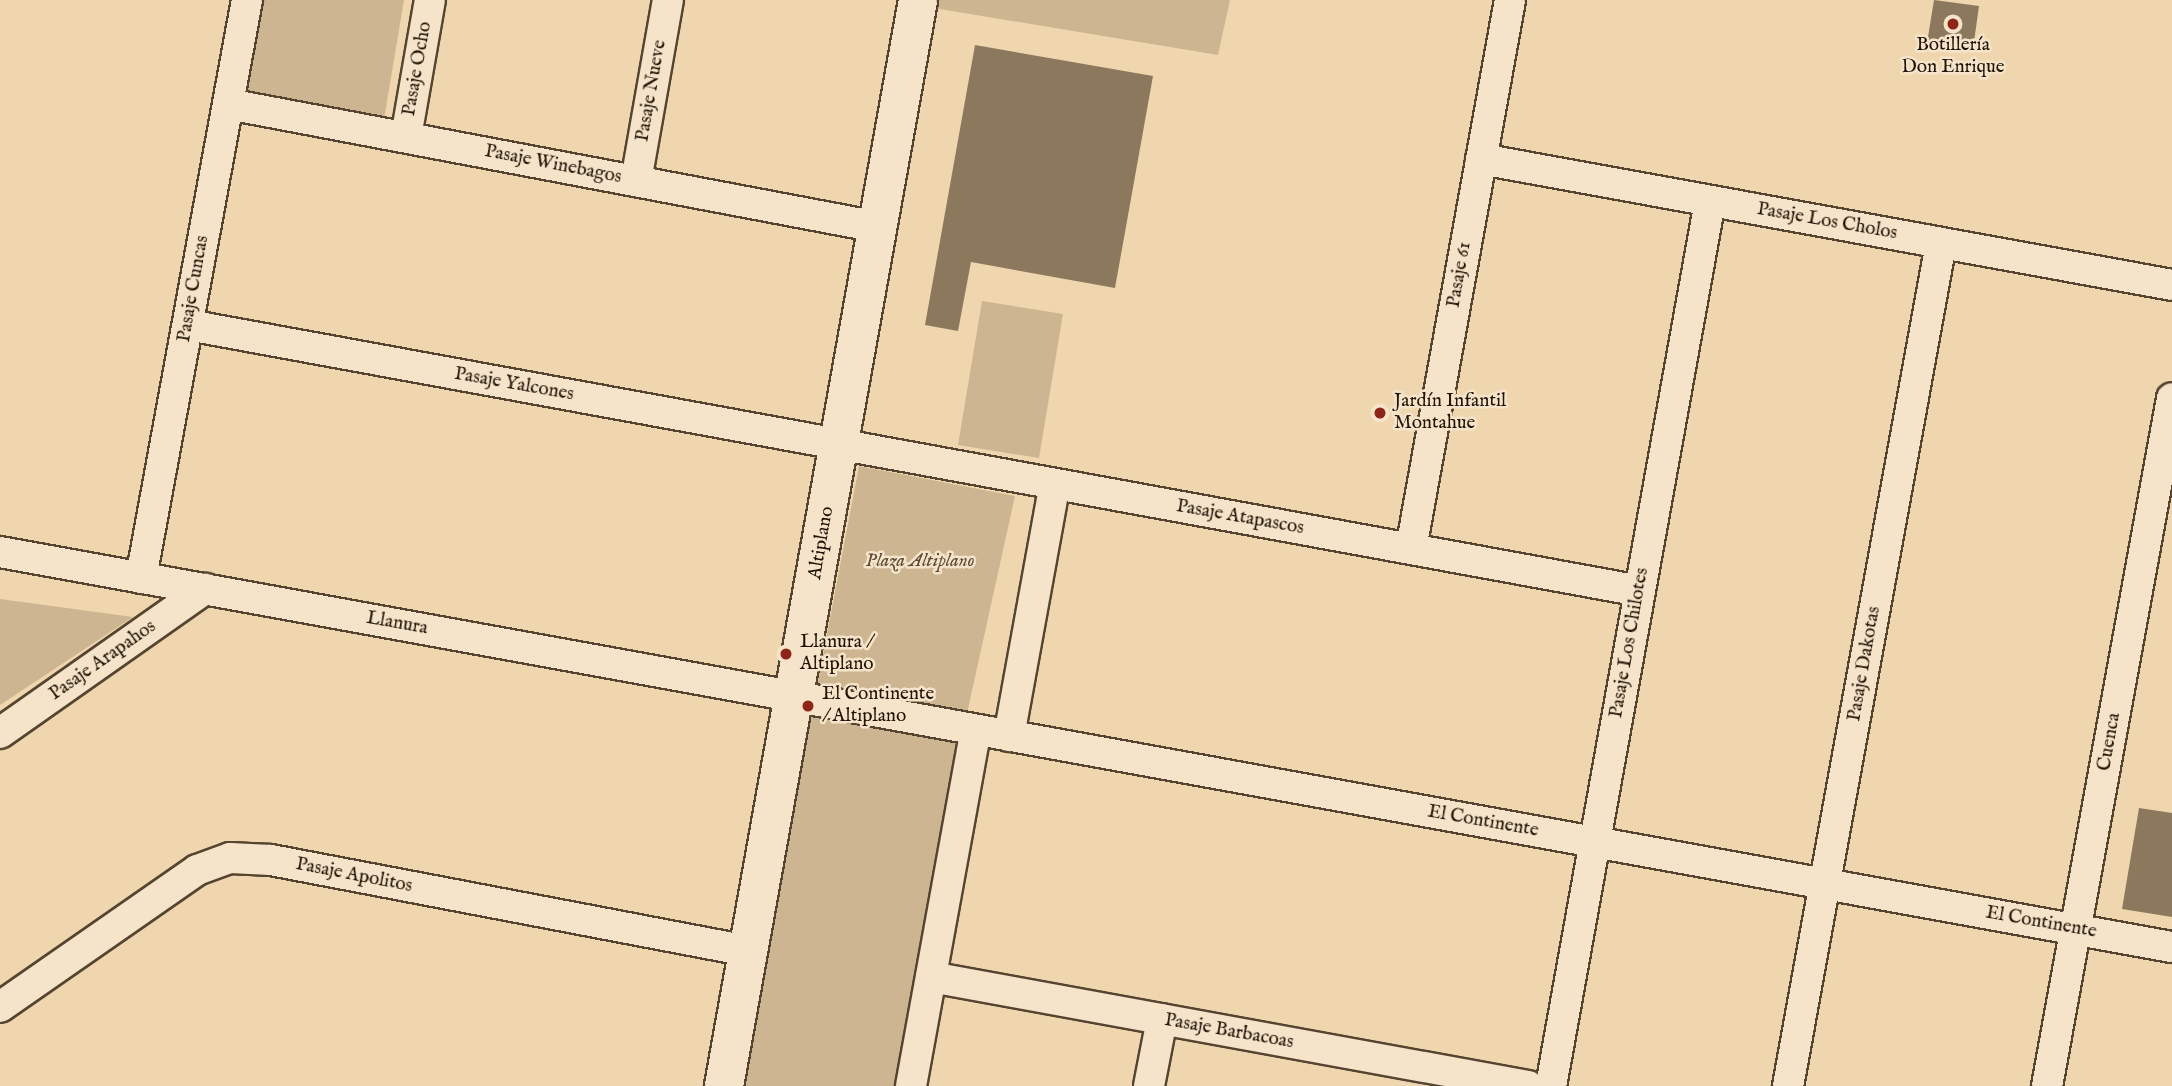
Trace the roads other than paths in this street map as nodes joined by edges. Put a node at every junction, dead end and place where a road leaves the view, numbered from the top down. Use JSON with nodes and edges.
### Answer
{"nodes":[{"id":1,"x":247,"y":0,"type":"edge"},
{"id":2,"x":430,"y":0,"type":"edge"},
{"id":3,"x":668,"y":0,"type":"edge"},
{"id":4,"x":918,"y":0,"type":"edge"},
{"id":5,"x":1510,"y":0,"type":"edge"},
{"id":6,"x":228,"y":104,"type":"junction"},
{"id":7,"x":406,"y":137,"type":"junction"},
{"id":8,"x":1481,"y":159,"type":"junction"},
{"id":9,"x":636,"y":181,"type":"junction"},
{"id":10,"x":1710,"y":201,"type":"junction"},
{"id":11,"x":878,"y":227,"type":"junction"},
{"id":12,"x":1941,"y":243,"type":"junction"},
{"id":13,"x":2172,"y":285,"type":"edge"},
{"id":14,"x":188,"y":325,"type":"junction"},
{"id":15,"x":2172,"y":398,"type":"edge"},
{"id":16,"x":839,"y":445,"type":"junction"},
{"id":17,"x":1055,"y":484,"type":"junction"},
{"id":18,"x":1411,"y":549,"type":"junction"},
{"id":19,"x":0,"y":552,"type":"edge"},
{"id":20,"x":141,"y":578,"type":"junction"},
{"id":21,"x":205,"y":589,"type":"junction"},
{"id":22,"x":1640,"y":591,"type":"junction"},
{"id":23,"x":794,"y":697,"type":"junction"},
{"id":24,"x":976,"y":730,"type":"junction"},
{"id":25,"x":0,"y":733,"type":"edge"},
{"id":26,"x":1009,"y":736,"type":"junction"},
{"id":27,"x":1595,"y":842,"type":"junction"},
{"id":28,"x":1825,"y":884,"type":"junction"},
{"id":29,"x":2076,"y":930,"type":"junction"},
{"id":30,"x":2172,"y":947,"type":"edge"},
{"id":31,"x":748,"y":951,"type":"junction"},
{"id":32,"x":931,"y":978,"type":"junction"},
{"id":33,"x":0,"y":1007,"type":"edge"},
{"id":34,"x":1162,"y":1019,"type":"junction"},
{"id":35,"x":1390,"y":1074,"type":"edge"},
{"id":36,"x":724,"y":1086,"type":"edge"},
{"id":37,"x":911,"y":1086,"type":"edge"},
{"id":38,"x":1149,"y":1086,"type":"edge"},
{"id":39,"x":1528,"y":1086,"type":"edge"},
{"id":40,"x":1551,"y":1086,"type":"edge"},
{"id":41,"x":1788,"y":1086,"type":"edge"},
{"id":42,"x":2047,"y":1086,"type":"edge"}],
"edges":[{"from":1,"to":6,"type":"street","name":"Pasaje Cuncas"},
{"from":2,"to":7,"type":"street","name":"Pasaje Ocho"},
{"from":3,"to":9,"type":"street","name":"Pasaje Nueve"},
{"from":4,"to":11,"type":"street","name":"Altiplano"},
{"from":5,"to":8,"type":"street","name":"Pasaje 61"},
{"from":6,"to":7,"type":"street","name":"Pasaje Winebagos"},
{"from":6,"to":14,"type":"street","name":"Pasaje Cuncas"},
{"from":7,"to":9,"type":"street","name":"Pasaje Winebagos"},
{"from":8,"to":10,"type":"street","name":"Pasaje Los Cholos"},
{"from":8,"to":18,"type":"street","name":"Pasaje 61"},
{"from":9,"to":11,"type":"street","name":"Pasaje Winebagos"},
{"from":10,"to":12,"type":"street","name":"Pasaje Los Cholos"},
{"from":10,"to":22,"type":"street","name":"Pasaje Los Chilotes"},
{"from":11,"to":16,"type":"street","name":"Altiplano"},
{"from":12,"to":13,"type":"street","name":"Pasaje Los Cholos"},
{"from":12,"to":28,"type":"street","name":"Pasaje Dakotas"},
{"from":14,"to":16,"type":"street","name":"Pasaje Yalcones"},
{"from":14,"to":20,"type":"street","name":"Pasaje Cuncas"},
{"from":15,"to":29,"type":"street","name":"Cuenca"},
{"from":16,"to":17,"type":"street","name":"Pasaje Atapascos"},
{"from":16,"to":23,"type":"street","name":"Altiplano"},
{"from":17,"to":18,"type":"street","name":"Pasaje Atapascos"},
{"from":17,"to":26,"type":"street"},
{"from":18,"to":22,"type":"street","name":"Pasaje Atapascos"},
{"from":19,"to":20,"type":"street","name":"Llanura"},
{"from":20,"to":21,"type":"street","name":"Llanura"},
{"from":21,"to":23,"type":"street","name":"Llanura"},
{"from":21,"to":25,"type":"street","name":"Pasaje Arapahos"},
{"from":22,"to":27,"type":"street","name":"Pasaje Los Chilotes"},
{"from":23,"to":24,"type":"street","name":"El Continente"},
{"from":23,"to":31,"type":"street","name":"Altiplano"},
{"from":24,"to":26,"type":"street","name":"El Continente"},
{"from":24,"to":32,"type":"street"},
{"from":26,"to":27,"type":"street","name":"El Continente"},
{"from":27,"to":28,"type":"street","name":"El Continente"},
{"from":27,"to":40,"type":"street","name":"Pasaje Los Chilotes"},
{"from":28,"to":29,"type":"street","name":"El Continente"},
{"from":28,"to":41,"type":"street","name":"Pasaje Dakotas"},
{"from":29,"to":30,"type":"street","name":"El Continente"},
{"from":29,"to":42,"type":"street","name":"Cuenca"},
{"from":31,"to":33,"type":"street","name":"Pasaje Apolitos"},
{"from":31,"to":36,"type":"street","name":"Altiplano"},
{"from":32,"to":34,"type":"street","name":"Pasaje Barbacoas"},
{"from":32,"to":37,"type":"street"},
{"from":34,"to":35,"type":"street","name":"Pasaje Barbacoas"},
{"from":34,"to":38,"type":"street"},
{"from":35,"to":39,"type":"street","name":"Pasaje Barbacoas"}]}
